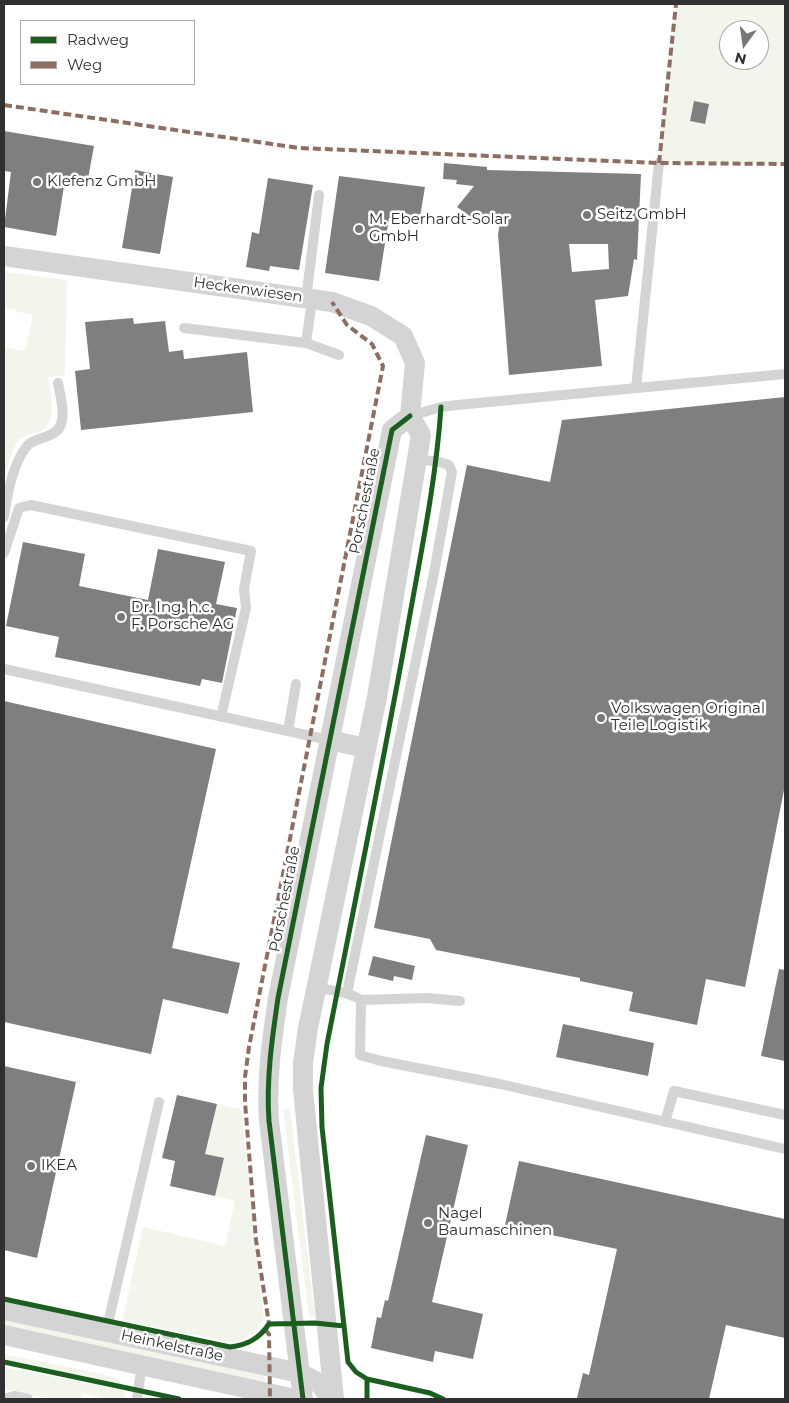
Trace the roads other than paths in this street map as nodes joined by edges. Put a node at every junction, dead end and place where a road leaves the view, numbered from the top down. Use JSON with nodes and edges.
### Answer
{"nodes":[{"id":1,"x":658,"y":162,"type":"dead end"},
{"id":2,"x":319,"y":195,"type":"dead end"},
{"id":3,"x":4,"y":256,"type":"edge"},
{"id":4,"x":309,"y":299,"type":"junction"},
{"id":5,"x":184,"y":328,"type":"dead end"},
{"id":6,"x":306,"y":343,"type":"junction"},
{"id":7,"x":339,"y":355,"type":"dead end"},
{"id":8,"x":785,"y":374,"type":"edge"},
{"id":9,"x":58,"y":383,"type":"dead end"},
{"id":10,"x":636,"y":388,"type":"junction"},
{"id":11,"x":410,"y":416,"type":"junction"},
{"id":12,"x":417,"y":460,"type":"junction"},
{"id":13,"x":4,"y":517,"type":"edge"},
{"id":14,"x":4,"y":553,"type":"edge"},
{"id":15,"x":4,"y":669,"type":"edge"},
{"id":16,"x":296,"y":684,"type":"dead end"},
{"id":17,"x":222,"y":717,"type":"junction"},
{"id":18,"x":288,"y":731,"type":"junction"},
{"id":19,"x":329,"y":740,"type":"junction"},
{"id":20,"x":366,"y":748,"type":"junction"},
{"id":21,"x":317,"y":988,"type":"junction"},
{"id":22,"x":347,"y":993,"type":"junction"},
{"id":23,"x":362,"y":1000,"type":"junction"},
{"id":24,"x":460,"y":1001,"type":"dead end"},
{"id":25,"x":158,"y":1102,"type":"dead end"},
{"id":26,"x":785,"y":1115,"type":"edge"},
{"id":27,"x":665,"y":1122,"type":"junction"},
{"id":28,"x":785,"y":1149,"type":"edge"},
{"id":29,"x":4,"y":1310,"type":"edge"},
{"id":30,"x":106,"y":1332,"type":"junction"},
{"id":31,"x":4,"y":1335,"type":"edge"},
{"id":32,"x":142,"y":1365,"type":"junction"},
{"id":33,"x":300,"y":1373,"type":"junction"},
{"id":34,"x":5,"y":1399,"type":"edge"},
{"id":35,"x":28,"y":1399,"type":"edge"},
{"id":36,"x":137,"y":1399,"type":"edge"},
{"id":37,"x":295,"y":1399,"type":"edge"},
{"id":38,"x":303,"y":1399,"type":"edge"},
{"id":39,"x":332,"y":1399,"type":"edge"}],
"edges":[{"from":1,"to":10,"type":"lane"},
{"from":2,"to":4,"type":"lane"},
{"from":3,"to":4,"type":"street","name":"Heckenwiesen"},
{"from":4,"to":6,"type":"lane"},
{"from":4,"to":11,"type":"street","name":"Heckenwiesen"},
{"from":5,"to":6,"type":"lane"},
{"from":6,"to":7,"type":"lane"},
{"from":8,"to":10,"type":"lane"},
{"from":9,"to":13,"type":"lane"},
{"from":10,"to":11,"type":"lane"},
{"from":11,"to":12,"type":"street"},
{"from":11,"to":19,"type":"street","name":"Porschestraße"},
{"from":12,"to":20,"type":"street"},
{"from":12,"to":22,"type":"lane"},
{"from":14,"to":17,"type":"lane"},
{"from":15,"to":17,"type":"lane"},
{"from":16,"to":18,"type":"lane"},
{"from":17,"to":18,"type":"lane"},
{"from":18,"to":19,"type":"lane"},
{"from":19,"to":20,"type":"street"},
{"from":19,"to":33,"type":"street","name":"Porschestraße"},
{"from":20,"to":21,"type":"street"},
{"from":21,"to":22,"type":"lane"},
{"from":21,"to":39,"type":"street"},
{"from":22,"to":23,"type":"lane"},
{"from":23,"to":24,"type":"lane"},
{"from":23,"to":27,"type":"lane"},
{"from":25,"to":30,"type":"lane"},
{"from":26,"to":27,"type":"lane"},
{"from":27,"to":28,"type":"lane"},
{"from":29,"to":30,"type":"street","name":"Heinkelstraße"},
{"from":30,"to":33,"type":"street","name":"Heinkelstraße"},
{"from":31,"to":32,"type":"street","name":"Heinkelstraße"},
{"from":32,"to":36,"type":"lane"},
{"from":32,"to":37,"type":"street","name":"Heinkelstraße"},
{"from":33,"to":38,"type":"street","name":"Porschestraße"},
{"from":33,"to":39,"type":"street","name":"Heinkelstraße"},
{"from":34,"to":35,"type":"lane"}]}
